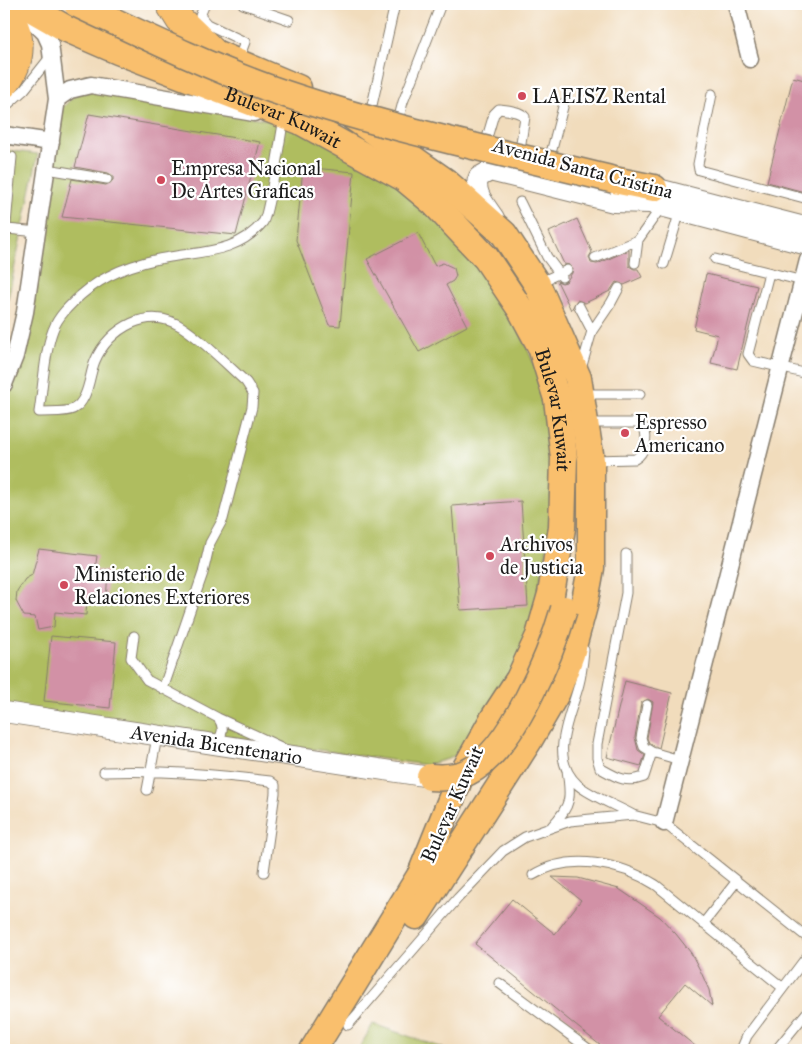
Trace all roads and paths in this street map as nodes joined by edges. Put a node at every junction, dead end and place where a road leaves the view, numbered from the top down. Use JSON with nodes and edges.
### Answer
{"nodes":[{"id":1,"x":99,"y":4,"type":"edge"},
{"id":2,"x":205,"y":4,"type":"edge"},
{"id":3,"x":243,"y":4,"type":"edge"},
{"id":4,"x":395,"y":4,"type":"edge"},
{"id":5,"x":441,"y":4,"type":"edge"},
{"id":6,"x":736,"y":4,"type":"edge"},
{"id":7,"x":17,"y":6,"type":"edge"},
{"id":8,"x":175,"y":12,"type":"edge"},
{"id":9,"x":77,"y":13,"type":"edge"},
{"id":10,"x":288,"y":20,"type":"dead end"},
{"id":11,"x":211,"y":50,"type":"junction"},
{"id":12,"x":52,"y":54,"type":"junction"},
{"id":13,"x":750,"y":59,"type":"dead end"},
{"id":14,"x":238,"y":61,"type":"junction"},
{"id":15,"x":4,"y":84,"type":"edge"},
{"id":16,"x":712,"y":94,"type":"dead end"},
{"id":17,"x":57,"y":99,"type":"junction"},
{"id":18,"x":328,"y":102,"type":"junction"},
{"id":19,"x":564,"y":103,"type":"dead end"},
{"id":20,"x":4,"y":108,"type":"edge"},
{"id":21,"x":370,"y":114,"type":"junction"},
{"id":22,"x":292,"y":120,"type":"junction"},
{"id":23,"x":398,"y":121,"type":"junction"},
{"id":24,"x":4,"y":135,"type":"edge"},
{"id":25,"x":486,"y":141,"type":"junction"},
{"id":26,"x":52,"y":142,"type":"junction"},
{"id":27,"x":520,"y":149,"type":"junction"},
{"id":28,"x":12,"y":157,"type":"dead end"},
{"id":29,"x":550,"y":157,"type":"junction"},
{"id":30,"x":47,"y":169,"type":"junction"},
{"id":31,"x":107,"y":179,"type":"dead end"},
{"id":32,"x":808,"y":199,"type":"edge"},
{"id":33,"x":520,"y":202,"type":"dead end"},
{"id":34,"x":662,"y":202,"type":"junction"},
{"id":35,"x":7,"y":228,"type":"junction"},
{"id":36,"x":808,"y":228,"type":"edge"},
{"id":37,"x":38,"y":232,"type":"junction"},
{"id":38,"x":504,"y":234,"type":"junction"},
{"id":39,"x":638,"y":240,"type":"junction"},
{"id":40,"x":808,"y":245,"type":"edge"},
{"id":41,"x":4,"y":247,"type":"edge"},
{"id":42,"x":595,"y":258,"type":"dead end"},
{"id":43,"x":715,"y":259,"type":"dead end"},
{"id":44,"x":808,"y":260,"type":"edge"},
{"id":45,"x":635,"y":263,"type":"dead end"},
{"id":46,"x":664,"y":264,"type":"dead end"},
{"id":47,"x":770,"y":273,"type":"junction"},
{"id":48,"x":556,"y":276,"type":"junction"},
{"id":49,"x":803,"y":281,"type":"junction"},
{"id":50,"x":619,"y":288,"type":"dead end"},
{"id":51,"x":579,"y":306,"type":"dead end"},
{"id":52,"x":592,"y":330,"type":"junction"},
{"id":53,"x":782,"y":367,"type":"junction"},
{"id":54,"x":808,"y":374,"type":"edge"},
{"id":55,"x":4,"y":384,"type":"edge"},
{"id":56,"x":579,"y":386,"type":"junction"},
{"id":57,"x":640,"y":394,"type":"dead end"},
{"id":58,"x":585,"y":423,"type":"junction"},
{"id":59,"x":591,"y":460,"type":"junction"},
{"id":60,"x":562,"y":528,"type":"junction"},
{"id":61,"x":626,"y":554,"type":"dead end"},
{"id":62,"x":572,"y":604,"type":"junction"},
{"id":63,"x":134,"y":636,"type":"dead end"},
{"id":64,"x":164,"y":688,"type":"junction"},
{"id":65,"x":647,"y":705,"type":"dead end"},
{"id":66,"x":4,"y":712,"type":"edge"},
{"id":67,"x":218,"y":718,"type":"junction"},
{"id":68,"x":157,"y":737,"type":"junction"},
{"id":69,"x":482,"y":738,"type":"junction"},
{"id":70,"x":209,"y":745,"type":"junction"},
{"id":71,"x":652,"y":752,"type":"junction"},
{"id":72,"x":518,"y":756,"type":"junction"},
{"id":73,"x":309,"y":760,"type":"junction"},
{"id":74,"x":680,"y":760,"type":"junction"},
{"id":75,"x":566,"y":768,"type":"junction"},
{"id":76,"x":150,"y":770,"type":"junction"},
{"id":77,"x":104,"y":772,"type":"dead end"},
{"id":78,"x":430,"y":778,"type":"joint"},
{"id":79,"x":459,"y":780,"type":"junction"},
{"id":80,"x":147,"y":790,"type":"dead end"},
{"id":81,"x":493,"y":797,"type":"junction"},
{"id":82,"x":633,"y":815,"type":"junction"},
{"id":83,"x":664,"y":823,"type":"junction"},
{"id":84,"x":552,"y":826,"type":"junction"},
{"id":85,"x":264,"y":872,"type":"dead end"},
{"id":86,"x":533,"y":875,"type":"dead end"},
{"id":87,"x":736,"y":882,"type":"junction"},
{"id":88,"x":703,"y":924,"type":"junction"},
{"id":89,"x":808,"y":938,"type":"edge"},
{"id":90,"x":808,"y":955,"type":"edge"},
{"id":91,"x":500,"y":982,"type":"dead end"},
{"id":92,"x":783,"y":988,"type":"junction"},
{"id":93,"x":808,"y":1010,"type":"edge"},
{"id":94,"x":331,"y":1040,"type":"edge"},
{"id":95,"x":590,"y":1050,"type":"edge"},
{"id":96,"x":741,"y":1050,"type":"edge"},
{"id":97,"x":776,"y":1050,"type":"edge"}],
"edges":[{"from":1,"to":11,"type":"main road","name":"Bulevar Kuwait"},
{"from":2,"to":14,"type":"lane"},
{"from":3,"to":10,"type":"lane"},
{"from":4,"to":21,"type":"lane"},
{"from":5,"to":23,"type":"lane"},
{"from":6,"to":13,"type":"street"},
{"from":7,"to":9,"type":"main road"},
{"from":7,"to":12,"type":"street"},
{"from":7,"to":15,"type":"highway"},
{"from":7,"to":22,"type":"main road","name":"Bulevar Kuwait"},
{"from":8,"to":11,"type":"highway"},
{"from":9,"to":34,"type":"main road","bridge":true},
{"from":11,"to":14,"type":"main road","name":"Bulevar Kuwait"},
{"from":12,"to":17,"type":"street"},
{"from":12,"to":20,"type":"lane"},
{"from":14,"to":18,"type":"main road","name":"Bulevar Kuwait"},
{"from":16,"to":32,"type":"lane"},
{"from":17,"to":22,"type":"street"},
{"from":17,"to":26,"type":"street"},
{"from":18,"to":21,"type":"street","name":"Avenida Santa Cristina"},
{"from":18,"to":38,"type":"main road","name":"Bulevar Kuwait"},
{"from":19,"to":29,"type":"lane"},
{"from":21,"to":23,"type":"street","name":"Avenida Santa Cristina"},
{"from":22,"to":60,"type":"main road","name":"Bulevar Kuwait"},
{"from":22,"to":64,"type":"lane"},
{"from":23,"to":25,"type":"street","name":"Avenida Santa Cristina"},
{"from":24,"to":26,"type":"street"},
{"from":25,"to":27,"type":"street","name":"Avenida Santa Cristina"},
{"from":25,"to":27,"type":"lane"},
{"from":26,"to":30,"type":"street"},
{"from":27,"to":29,"type":"street","name":"Avenida Santa Cristina"},
{"from":28,"to":35,"type":"lane"},
{"from":29,"to":34,"type":"street","name":"Avenida Santa Cristina"},
{"from":30,"to":31,"type":"lane"},
{"from":30,"to":37,"type":"street"},
{"from":33,"to":48,"type":"lane"},
{"from":34,"to":36,"type":"street","name":"Avenida Santa Cristina"},
{"from":34,"to":38,"type":"street","name":"Avenida Santa Cristina"},
{"from":34,"to":39,"type":"lane"},
{"from":34,"to":40,"type":"street","name":"Avenida Santa Cristina"},
{"from":34,"to":46,"type":"lane"},
{"from":35,"to":37,"type":"lane"},
{"from":35,"to":41,"type":"lane"},
{"from":37,"to":55,"type":"street"},
{"from":38,"to":48,"type":"main road","name":"Bulevar Kuwait"},
{"from":39,"to":42,"type":"lane"},
{"from":39,"to":45,"type":"lane"},
{"from":43,"to":47,"type":"lane"},
{"from":44,"to":49,"type":"street"},
{"from":47,"to":49,"type":"lane"},
{"from":47,"to":53,"type":"lane"},
{"from":48,"to":56,"type":"main road","name":"Bulevar Kuwait"},
{"from":49,"to":53,"type":"street"},
{"from":50,"to":52,"type":"lane"},
{"from":51,"to":52,"type":"lane"},
{"from":52,"to":56,"type":"lane"},
{"from":53,"to":54,"type":"lane"},
{"from":53,"to":74,"type":"street"},
{"from":56,"to":57,"type":"lane"},
{"from":56,"to":58,"type":"main road","name":"Bulevar Kuwait"},
{"from":58,"to":59,"type":"main road","name":"Bulevar Kuwait"},
{"from":58,"to":59,"type":"lane"},
{"from":59,"to":62,"type":"main road","name":"Bulevar Kuwait"},
{"from":60,"to":62,"type":"main road"},
{"from":60,"to":69,"type":"main road","name":"Bulevar Kuwait"},
{"from":61,"to":71,"type":"lane"},
{"from":62,"to":72,"type":"main road","name":"Bulevar Kuwait"},
{"from":62,"to":75,"type":"lane"},
{"from":62,"to":78,"type":"main road","bridge":true},
{"from":63,"to":64,"type":"lane"},
{"from":64,"to":67,"type":"lane"},
{"from":65,"to":71,"type":"lane"},
{"from":66,"to":68,"type":"street","name":"Avenida Bicentenario"},
{"from":67,"to":70,"type":"lane"},
{"from":67,"to":73,"type":"lane"},
{"from":68,"to":70,"type":"street","name":"Avenida Bicentenario"},
{"from":68,"to":76,"type":"lane"},
{"from":69,"to":72,"type":"main road"},
{"from":69,"to":79,"type":"main road","name":"Bulevar Kuwait"},
{"from":70,"to":73,"type":"street","name":"Avenida Bicentenario"},
{"from":71,"to":74,"type":"lane"},
{"from":72,"to":81,"type":"main road","name":"Bulevar Kuwait"},
{"from":73,"to":78,"type":"street","name":"Avenida Bicentenario"},
{"from":74,"to":83,"type":"street"},
{"from":75,"to":82,"type":"lane"},
{"from":75,"to":84,"type":"lane"},
{"from":76,"to":77,"type":"lane"},
{"from":76,"to":80,"type":"lane"},
{"from":76,"to":85,"type":"lane"},
{"from":79,"to":81,"type":"main road"},
{"from":79,"to":94,"type":"main road","name":"Bulevar Kuwait"},
{"from":81,"to":94,"type":"main road","name":"Bulevar Kuwait"},
{"from":82,"to":83,"type":"lane"},
{"from":82,"to":84,"type":"lane"},
{"from":83,"to":87,"type":"lane"},
{"from":84,"to":94,"type":"lane"},
{"from":86,"to":88,"type":"lane"},
{"from":87,"to":88,"type":"lane"},
{"from":87,"to":89,"type":"lane"},
{"from":88,"to":92,"type":"lane"},
{"from":90,"to":92,"type":"lane"},
{"from":91,"to":95,"type":"lane"},
{"from":92,"to":96,"type":"lane"},
{"from":93,"to":97,"type":"lane"}]}
